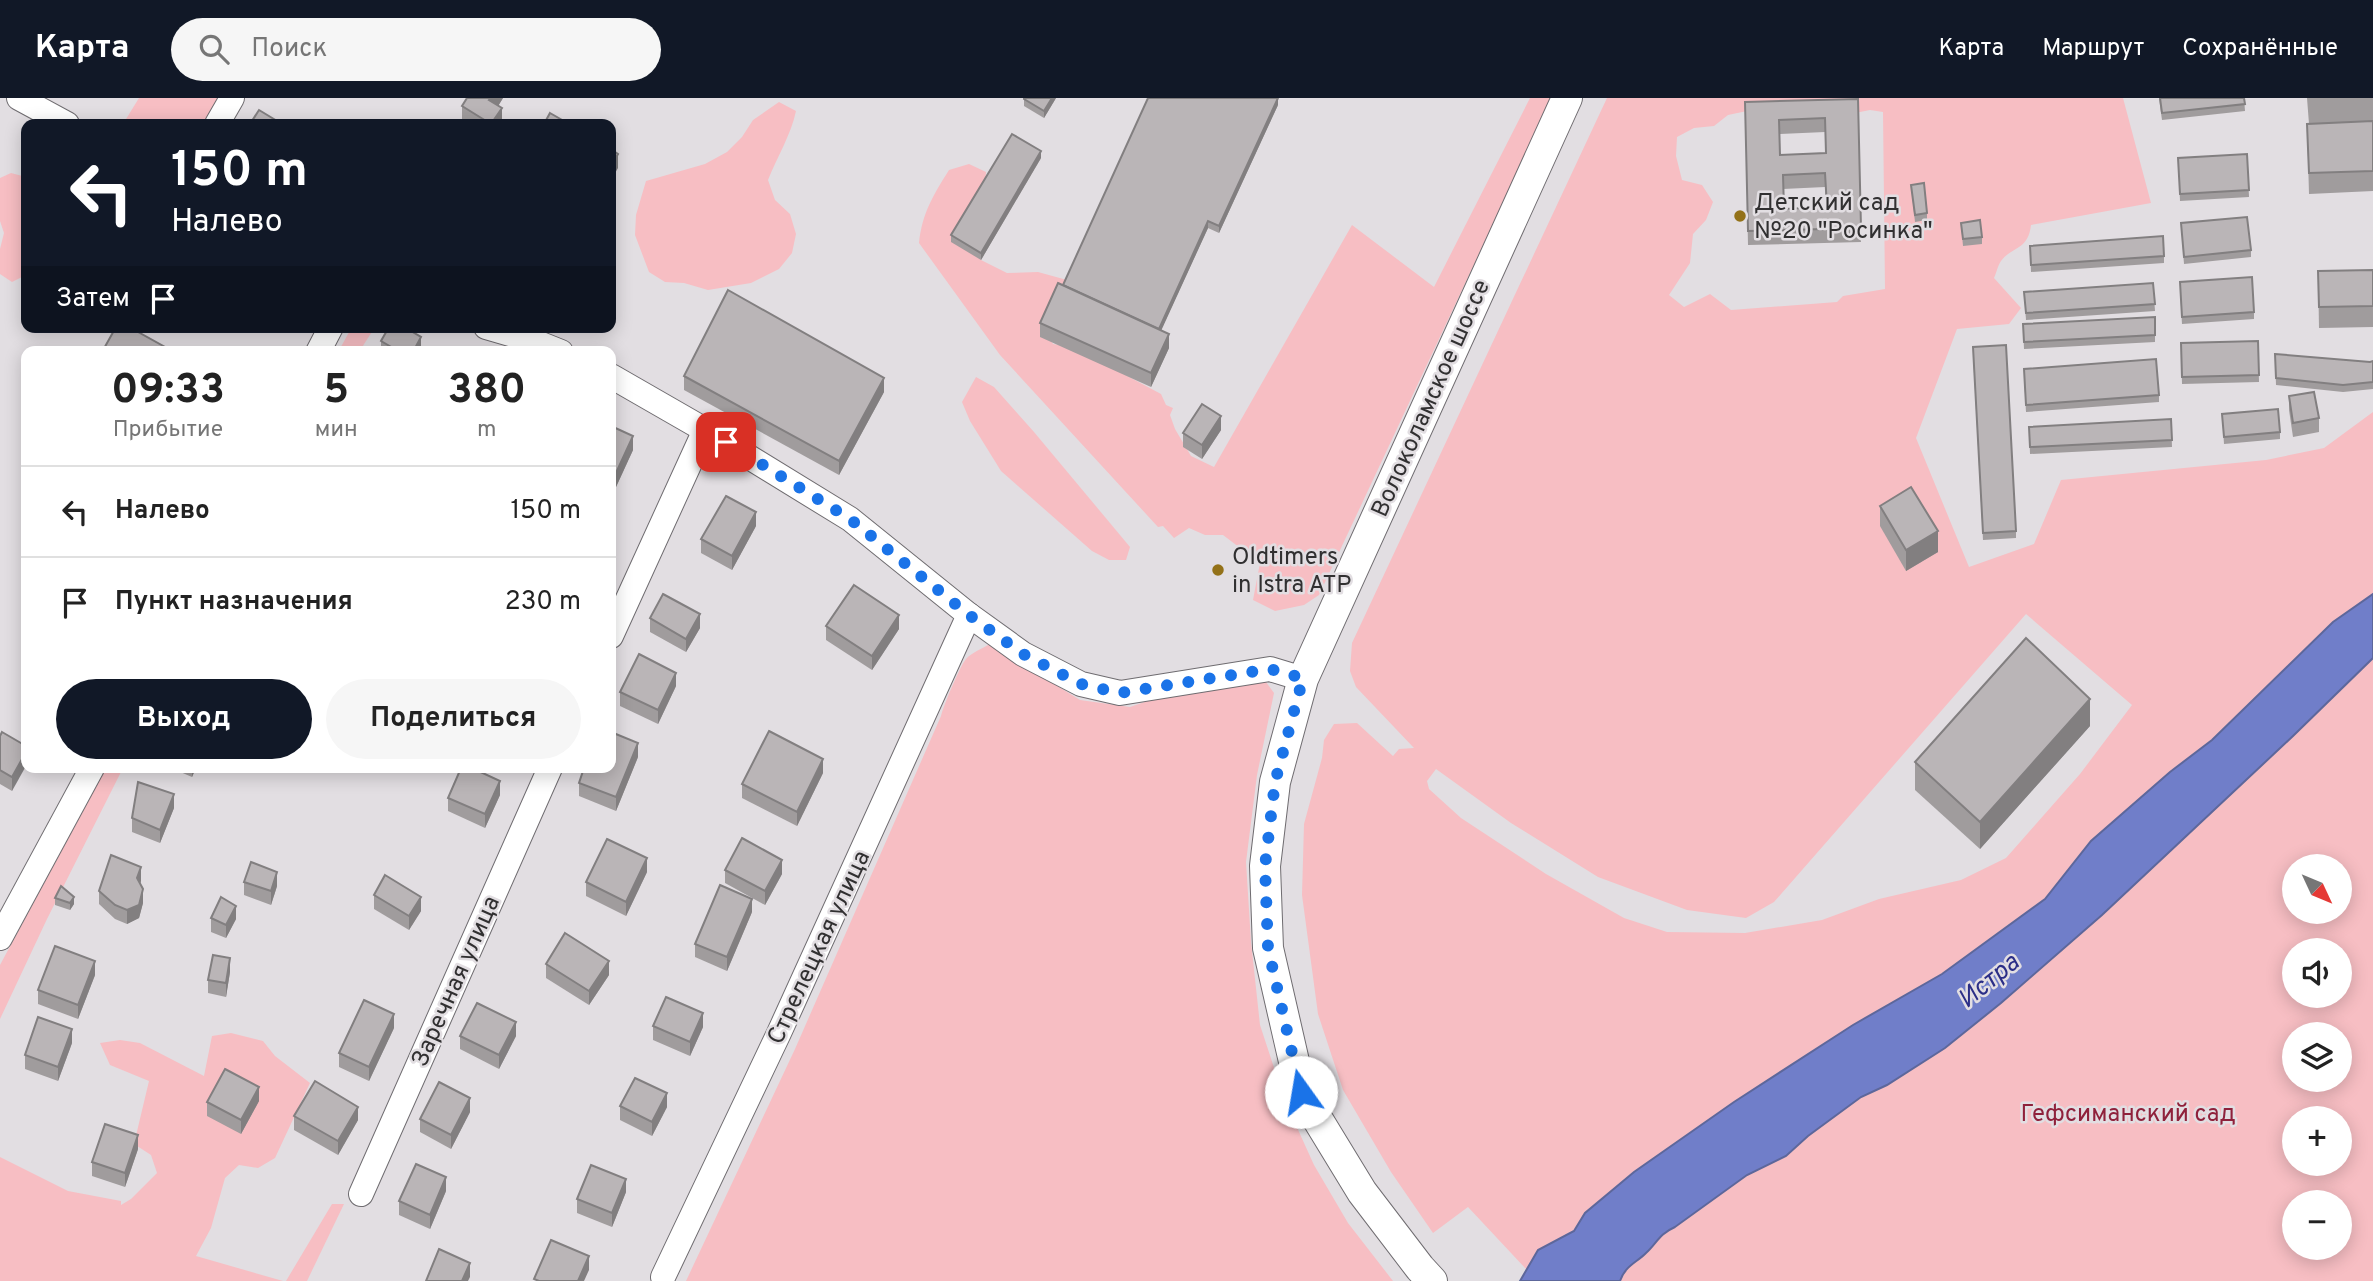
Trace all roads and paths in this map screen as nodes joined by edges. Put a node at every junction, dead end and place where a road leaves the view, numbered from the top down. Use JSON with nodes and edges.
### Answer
{"nodes":[{"id":1,"x":19,"y":98,"type":"edge"},
{"id":2,"x":232,"y":98,"type":"edge"},
{"id":3,"x":1567,"y":98,"type":"edge"},
{"id":4,"x":57,"y":119,"type":"edge"},
{"id":5,"x":220,"y":119,"type":"edge"},
{"id":6,"x":507,"y":333,"type":"edge"},
{"id":7,"x":546,"y":346,"type":"edge"},
{"id":8,"x":616,"y":379,"type":"edge"},
{"id":9,"x":705,"y":430,"type":"junction"},
{"id":10,"x":969,"y":615,"type":"junction"},
{"id":11,"x":616,"y":625,"type":"edge"},
{"id":12,"x":1303,"y":678,"type":"junction"},
{"id":13,"x":89,"y":773,"type":"edge"},
{"id":14,"x":548,"y":773,"type":"edge"},
{"id":15,"x":0,"y":938,"type":"edge"},
{"id":16,"x":361,"y":1194,"type":"dead end"},
{"id":17,"x":1426,"y":1275,"type":"edge"},
{"id":18,"x":663,"y":1277,"type":"dead end"}],
"edges":[{"from":1,"to":4,"type":"street"},
{"from":2,"to":5,"type":"street"},
{"from":3,"to":12,"type":"main road","name":"Волоколамское шоссе"},
{"from":6,"to":7,"type":"street"},
{"from":8,"to":9,"type":"street"},
{"from":9,"to":10,"type":"street"},
{"from":9,"to":11,"type":"street"},
{"from":10,"to":12,"type":"street"},
{"from":10,"to":18,"type":"street","name":"Стрелецкая улица"},
{"from":12,"to":17,"type":"main road","name":"Волоколамское шоссе"},
{"from":13,"to":15,"type":"street"},
{"from":14,"to":16,"type":"street","name":"Заречная улица"}]}
